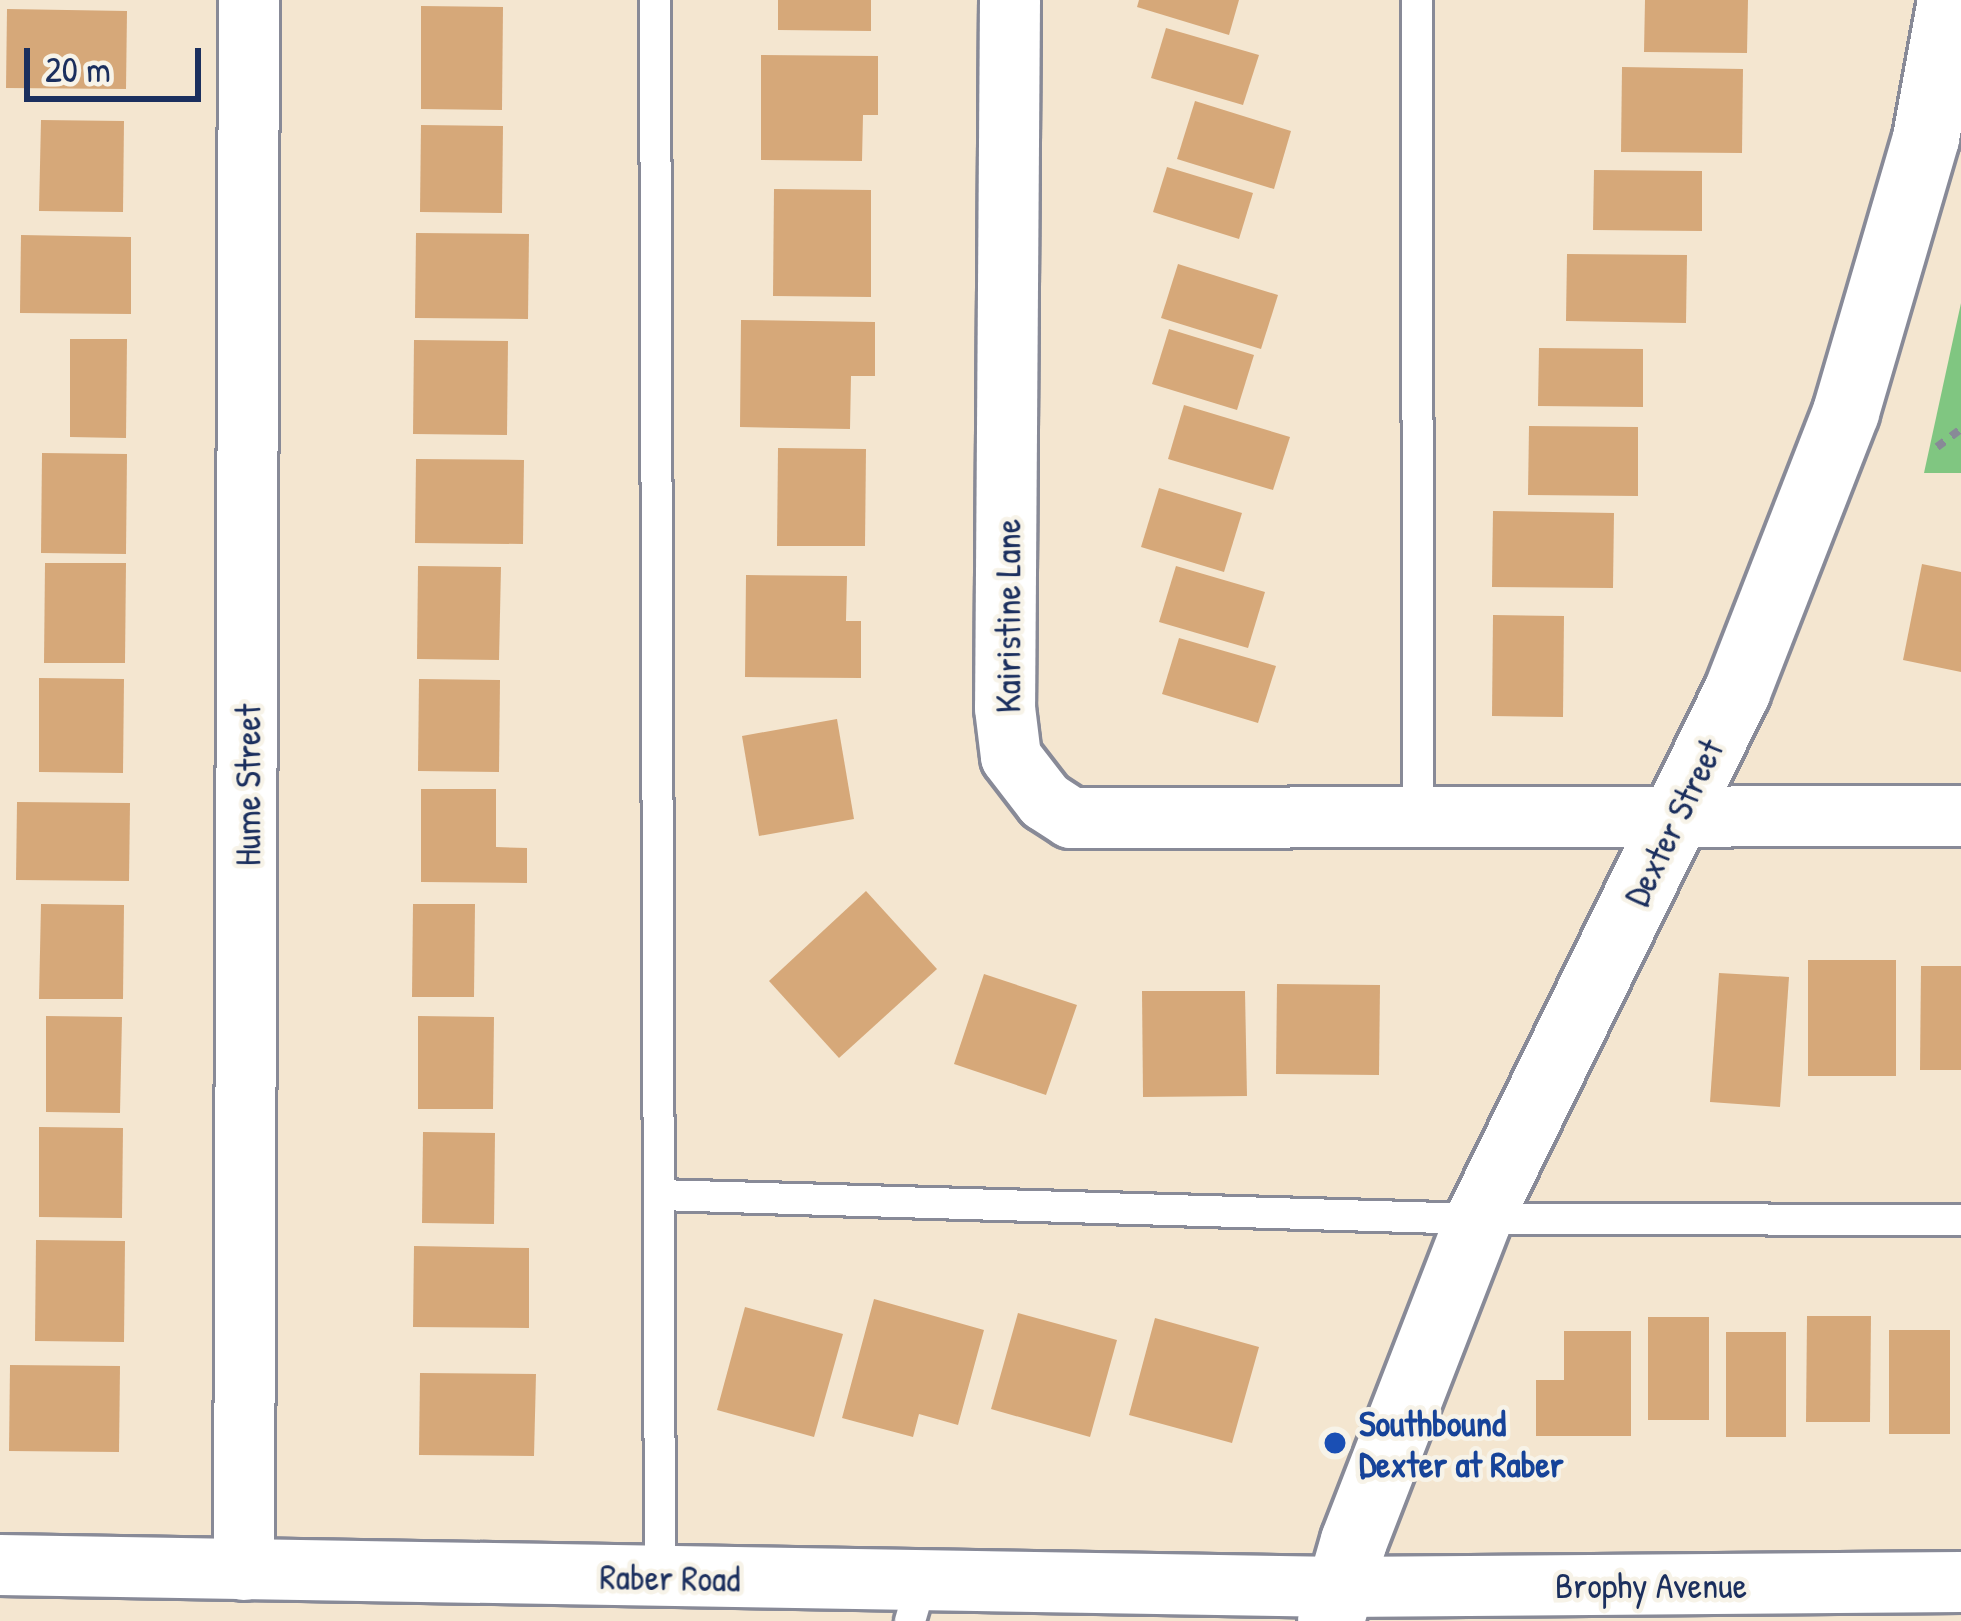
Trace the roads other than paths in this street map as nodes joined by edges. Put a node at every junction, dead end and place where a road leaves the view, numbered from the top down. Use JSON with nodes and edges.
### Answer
{"nodes":[{"id":1,"x":249,"y":0,"type":"edge"},
{"id":2,"x":656,"y":0,"type":"edge"},
{"id":3,"x":1010,"y":0,"type":"edge"},
{"id":4,"x":1417,"y":0,"type":"edge"},
{"id":5,"x":1951,"y":0,"type":"edge"},
{"id":6,"x":1676,"y":815,"type":"junction"},
{"id":7,"x":1418,"y":816,"type":"junction"},
{"id":8,"x":1961,"y":816,"type":"edge"},
{"id":9,"x":659,"y":1196,"type":"junction"},
{"id":10,"x":1479,"y":1219,"type":"junction"},
{"id":11,"x":1961,"y":1220,"type":"edge"},
{"id":12,"x":0,"y":1565,"type":"edge"},
{"id":13,"x":244,"y":1570,"type":"junction"},
{"id":14,"x":660,"y":1576,"type":"junction"},
{"id":15,"x":1961,"y":1582,"type":"edge"},
{"id":16,"x":916,"y":1601,"type":"edge"},
{"id":17,"x":1757,"y":1603,"type":"edge"},
{"id":18,"x":1336,"y":1604,"type":"edge"}],
"edges":[{"from":1,"to":13,"type":"street","name":"Hume Street"},
{"from":2,"to":9,"type":"lane"},
{"from":3,"to":7,"type":"street","name":"Kairistine Lane"},
{"from":4,"to":7,"type":"lane"},
{"from":5,"to":6,"type":"street","name":"Dexter Street"},
{"from":6,"to":7,"type":"street","name":"Kairistine Lane"},
{"from":6,"to":8,"type":"street","name":"Kairistine Lane"},
{"from":6,"to":10,"type":"street","name":"Dexter Street"},
{"from":9,"to":10,"type":"lane"},
{"from":9,"to":14,"type":"lane"},
{"from":10,"to":11,"type":"lane"},
{"from":10,"to":18,"type":"street","name":"Dexter Street"},
{"from":12,"to":13,"type":"street","name":"Raber Road"},
{"from":13,"to":14,"type":"street","name":"Raber Road"},
{"from":14,"to":16,"type":"street","name":"Raber Road"},
{"from":15,"to":17,"type":"street","name":"Brophy Avenue"},
{"from":16,"to":18,"type":"street","name":"Raber Road"},
{"from":17,"to":18,"type":"street","name":"Brophy Avenue"}]}
